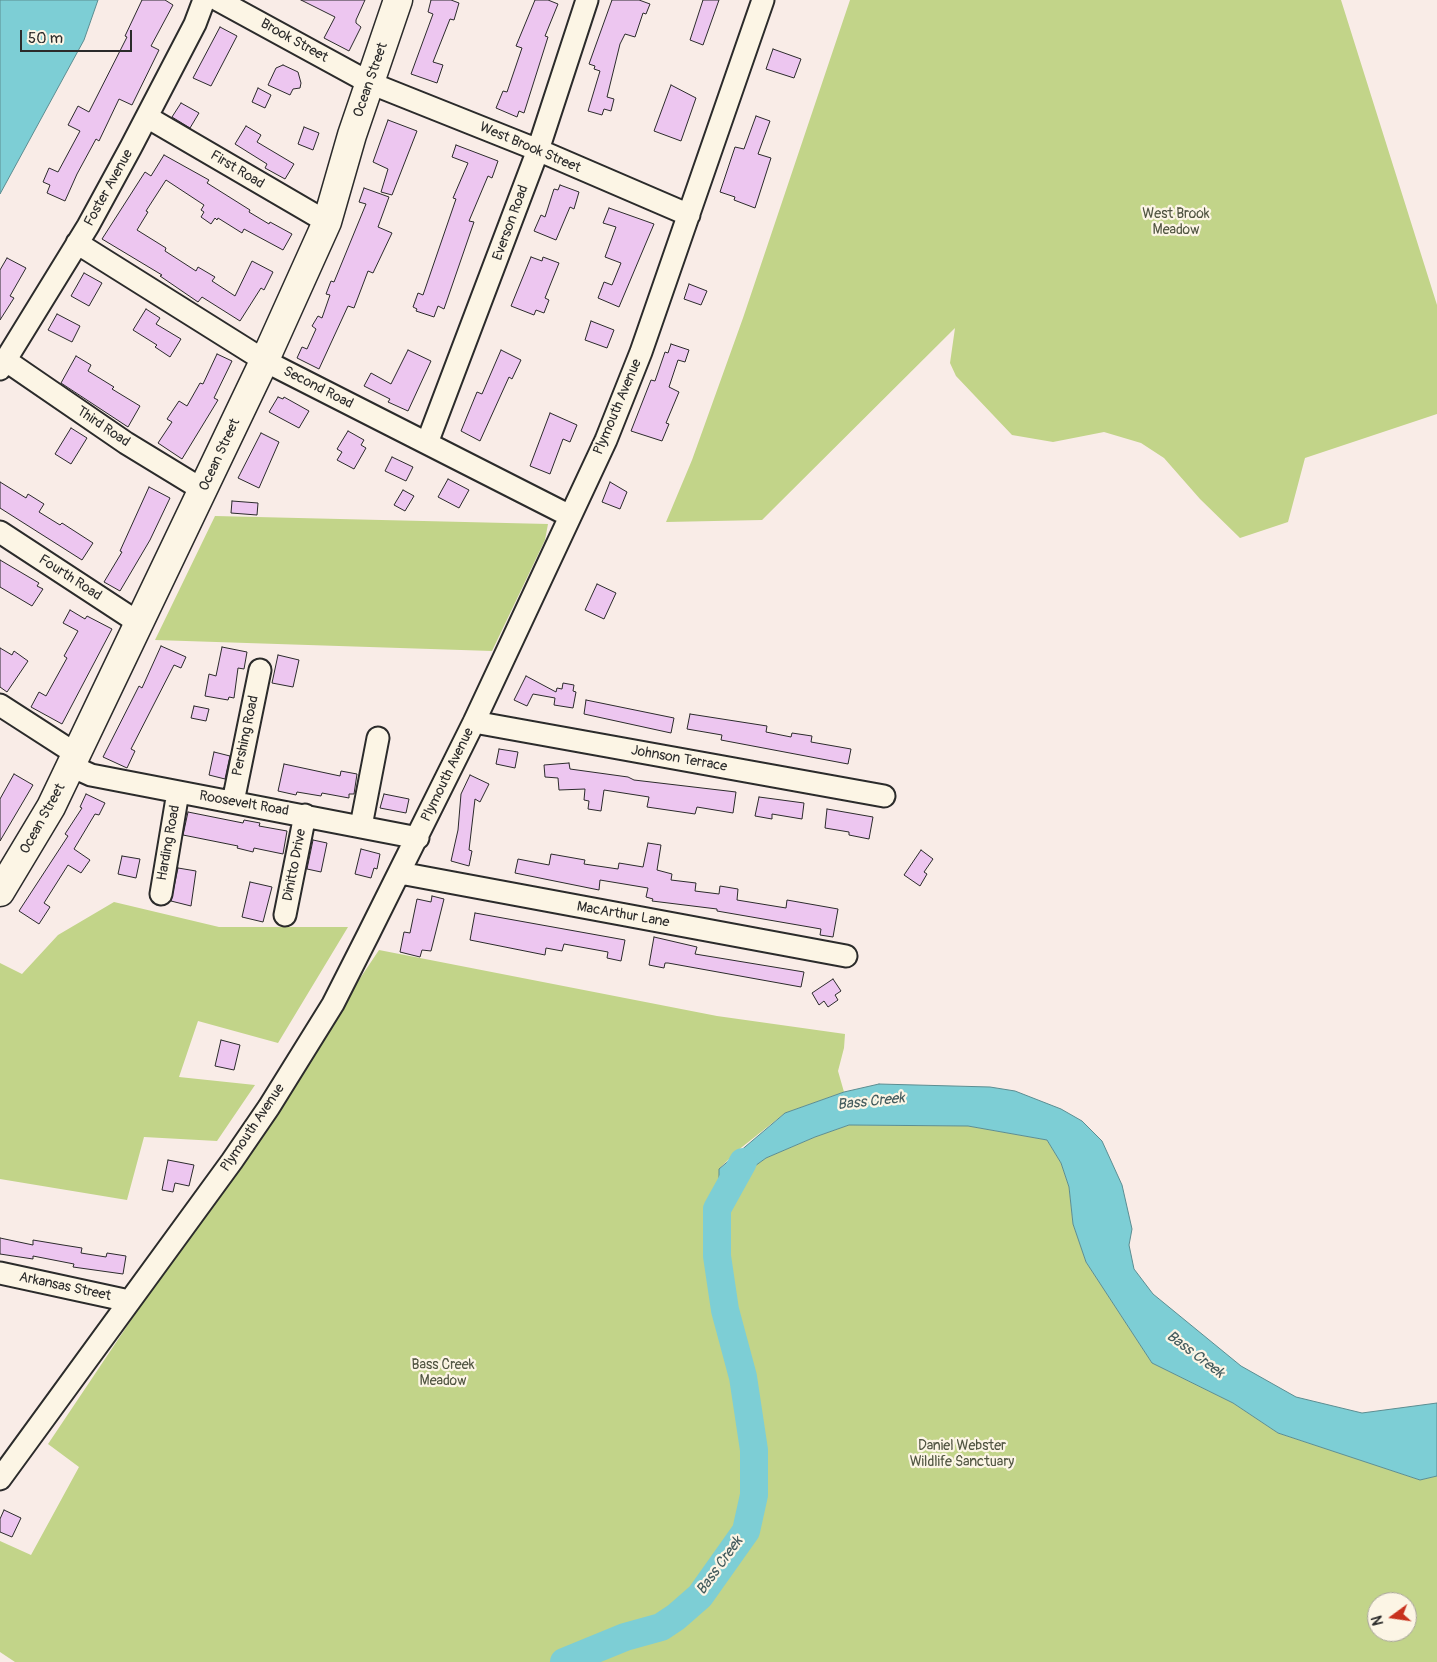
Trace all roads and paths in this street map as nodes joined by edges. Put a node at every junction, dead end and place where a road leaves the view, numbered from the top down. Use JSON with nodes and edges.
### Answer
{"nodes":[{"id":1,"x":204,"y":0,"type":"edge"},
{"id":2,"x":218,"y":0,"type":"edge"},
{"id":3,"x":398,"y":0,"type":"edge"},
{"id":4,"x":587,"y":0,"type":"edge"},
{"id":5,"x":763,"y":0,"type":"edge"},
{"id":6,"x":370,"y":83,"type":"junction"},
{"id":7,"x":147,"y":117,"type":"junction"},
{"id":8,"x":538,"y":150,"type":"junction"},
{"id":9,"x":689,"y":215,"type":"junction"},
{"id":10,"x":327,"y":222,"type":"junction"},
{"id":11,"x":77,"y":242,"type":"junction"},
{"id":12,"x":265,"y":361,"type":"junction"},
{"id":13,"x":2,"y":364,"type":"edge"},
{"id":14,"x":427,"y":443,"type":"junction"},
{"id":15,"x":203,"y":490,"type":"junction"},
{"id":16,"x":570,"y":516,"type":"junction"},
{"id":17,"x":0,"y":532,"type":"edge"},
{"id":18,"x":139,"y":623,"type":"junction"},
{"id":19,"x":260,"y":670,"type":"dead end"},
{"id":20,"x":0,"y":705,"type":"edge"},
{"id":21,"x":474,"y":722,"type":"junction"},
{"id":22,"x":378,"y":738,"type":"dead end"},
{"id":23,"x":74,"y":760,"type":"junction"},
{"id":24,"x":178,"y":792,"type":"junction"},
{"id":25,"x":884,"y":796,"type":"dead end"},
{"id":26,"x":233,"y":802,"type":"junction"},
{"id":27,"x":305,"y":815,"type":"junction"},
{"id":28,"x":361,"y":826,"type":"junction"},
{"id":29,"x":418,"y":838,"type":"junction"},
{"id":30,"x":400,"y":873,"type":"junction"},
{"id":31,"x":4,"y":878,"type":"edge"},
{"id":32,"x":161,"y":894,"type":"dead end"},
{"id":33,"x":285,"y":915,"type":"dead end"},
{"id":34,"x":846,"y":956,"type":"dead end"},
{"id":35,"x":0,"y":1273,"type":"edge"},
{"id":36,"x":129,"y":1301,"type":"junction"},
{"id":37,"x":0,"y":1479,"type":"edge"}],
"edges":[{"from":1,"to":7,"type":"street","name":"Foster Avenue"},
{"from":2,"to":6,"type":"street","name":"Brook Street"},
{"from":3,"to":6,"type":"main road","name":"Ocean Street"},
{"from":4,"to":8,"type":"street","name":"Everson Road"},
{"from":5,"to":9,"type":"street","name":"Plymouth Avenue"},
{"from":6,"to":8,"type":"street","name":"West Brook Street"},
{"from":6,"to":10,"type":"main road","name":"Ocean Street"},
{"from":7,"to":10,"type":"street","name":"First Road"},
{"from":7,"to":11,"type":"street","name":"Foster Avenue"},
{"from":8,"to":9,"type":"street","name":"West Brook Street"},
{"from":8,"to":14,"type":"street","name":"Everson Road"},
{"from":9,"to":16,"type":"street","name":"Plymouth Avenue"},
{"from":10,"to":12,"type":"main road","name":"Ocean Street"},
{"from":11,"to":12,"type":"street","name":"Second Road"},
{"from":11,"to":13,"type":"street","name":"Foster Avenue"},
{"from":12,"to":14,"type":"street","name":"Second Road"},
{"from":12,"to":15,"type":"main road","name":"Ocean Street"},
{"from":13,"to":15,"type":"street","name":"Third Road"},
{"from":14,"to":16,"type":"street","name":"Second Road"},
{"from":15,"to":18,"type":"main road","name":"Ocean Street"},
{"from":16,"to":21,"type":"street","name":"Plymouth Avenue"},
{"from":17,"to":18,"type":"street","name":"Fourth Road"},
{"from":18,"to":23,"type":"main road","name":"Ocean Street"},
{"from":19,"to":26,"type":"street","name":"Pershing Road"},
{"from":20,"to":23,"type":"street","name":"Roosevelt Road"},
{"from":21,"to":25,"type":"street","name":"Johnson Terrace"},
{"from":21,"to":29,"type":"street","name":"Plymouth Avenue"},
{"from":22,"to":28,"type":"street"},
{"from":23,"to":24,"type":"street","name":"Roosevelt Road"},
{"from":23,"to":31,"type":"main road","name":"Ocean Street"},
{"from":24,"to":26,"type":"street","name":"Roosevelt Road"},
{"from":24,"to":32,"type":"street","name":"Harding Road"},
{"from":26,"to":27,"type":"street","name":"Roosevelt Road"},
{"from":27,"to":28,"type":"street","name":"Roosevelt Road"},
{"from":27,"to":33,"type":"street","name":"Dinitto Drive"},
{"from":28,"to":29,"type":"street","name":"Roosevelt Road"},
{"from":29,"to":30,"type":"street","name":"Plymouth Avenue"},
{"from":30,"to":34,"type":"street","name":"MacArthur Lane"},
{"from":30,"to":36,"type":"street","name":"Plymouth Avenue"},
{"from":35,"to":36,"type":"street","name":"Arkansas Street"},
{"from":36,"to":37,"type":"street","name":"Plymouth Avenue"}]}
